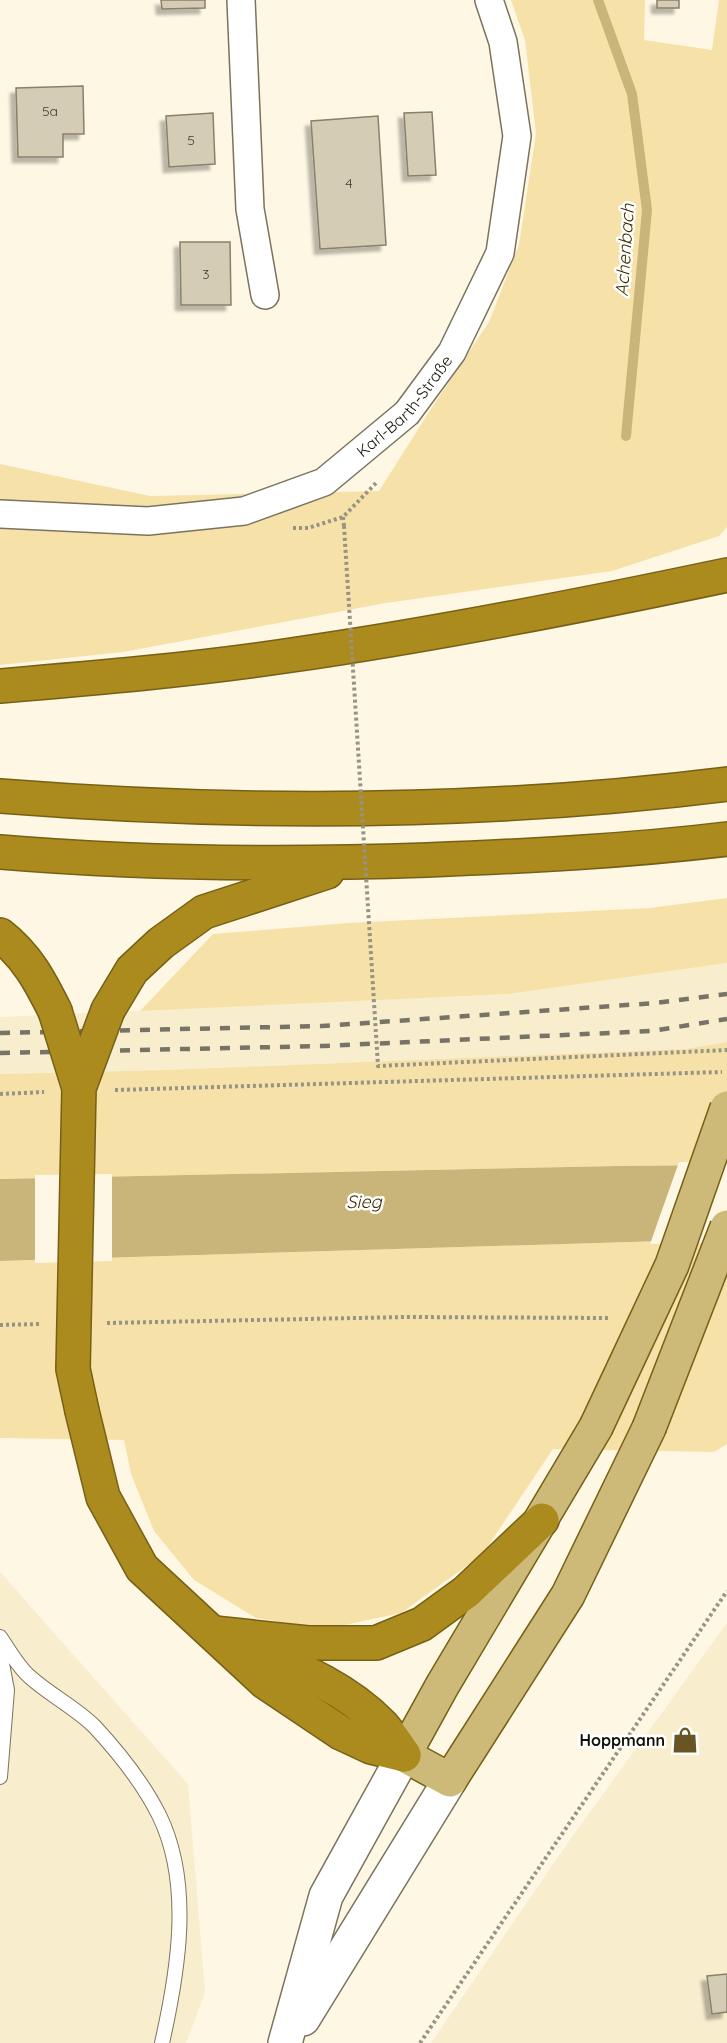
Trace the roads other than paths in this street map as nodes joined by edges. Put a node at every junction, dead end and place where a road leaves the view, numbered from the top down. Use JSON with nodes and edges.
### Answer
{"nodes":[{"id":1,"x":241,"y":0,"type":"edge"},
{"id":2,"x":489,"y":0,"type":"edge"},
{"id":3,"x":265,"y":295,"type":"dead end"},
{"id":4,"x":0,"y":514,"type":"edge"},
{"id":5,"x":727,"y":575,"type":"edge"},
{"id":6,"x":0,"y":686,"type":"edge"},
{"id":7,"x":727,"y":784,"type":"edge"},
{"id":8,"x":0,"y":796,"type":"edge"},
{"id":9,"x":727,"y":839,"type":"edge"},
{"id":10,"x":0,"y":852,"type":"edge"},
{"id":11,"x":357,"y":862,"type":"junction"},
{"id":12,"x":0,"y":935,"type":"edge"},
{"id":13,"x":78,"y":1090,"type":"junction"},
{"id":14,"x":727,"y":1108,"type":"edge"},
{"id":15,"x":727,"y":1227,"type":"edge"},
{"id":16,"x":542,"y":1520,"type":"junction"},
{"id":17,"x":214,"y":1633,"type":"junction"},
{"id":18,"x":0,"y":1637,"type":"edge"},
{"id":19,"x":0,"y":1653,"type":"edge"},
{"id":20,"x":404,"y":1755,"type":"junction"},
{"id":21,"x":0,"y":1778,"type":"edge"},
{"id":22,"x":450,"y":1780,"type":"junction"},
{"id":23,"x":162,"y":2043,"type":"edge"},
{"id":24,"x":286,"y":2043,"type":"edge"}],
"edges":[{"from":1,"to":3,"type":"street"},
{"from":2,"to":4,"type":"street","name":"Karl-Barth-Straße"},
{"from":5,"to":6,"type":"highway"},
{"from":7,"to":8,"type":"highway"},
{"from":9,"to":11,"type":"highway"},
{"from":10,"to":11,"type":"highway"},
{"from":11,"to":13,"type":"highway","bridge":true},
{"from":12,"to":13,"type":"highway","bridge":true},
{"from":13,"to":17,"type":"highway","bridge":true},
{"from":14,"to":16,"type":"main road","bridge":true},
{"from":15,"to":22,"type":"main road","bridge":true},
{"from":16,"to":17,"type":"highway"},
{"from":16,"to":20,"type":"main road"},
{"from":17,"to":20,"type":"highway"},
{"from":18,"to":23,"type":"lane"},
{"from":19,"to":21,"type":"lane"},
{"from":20,"to":22,"type":"main road"},
{"from":20,"to":24,"type":"main road"},
{"from":22,"to":24,"type":"main road"}]}
